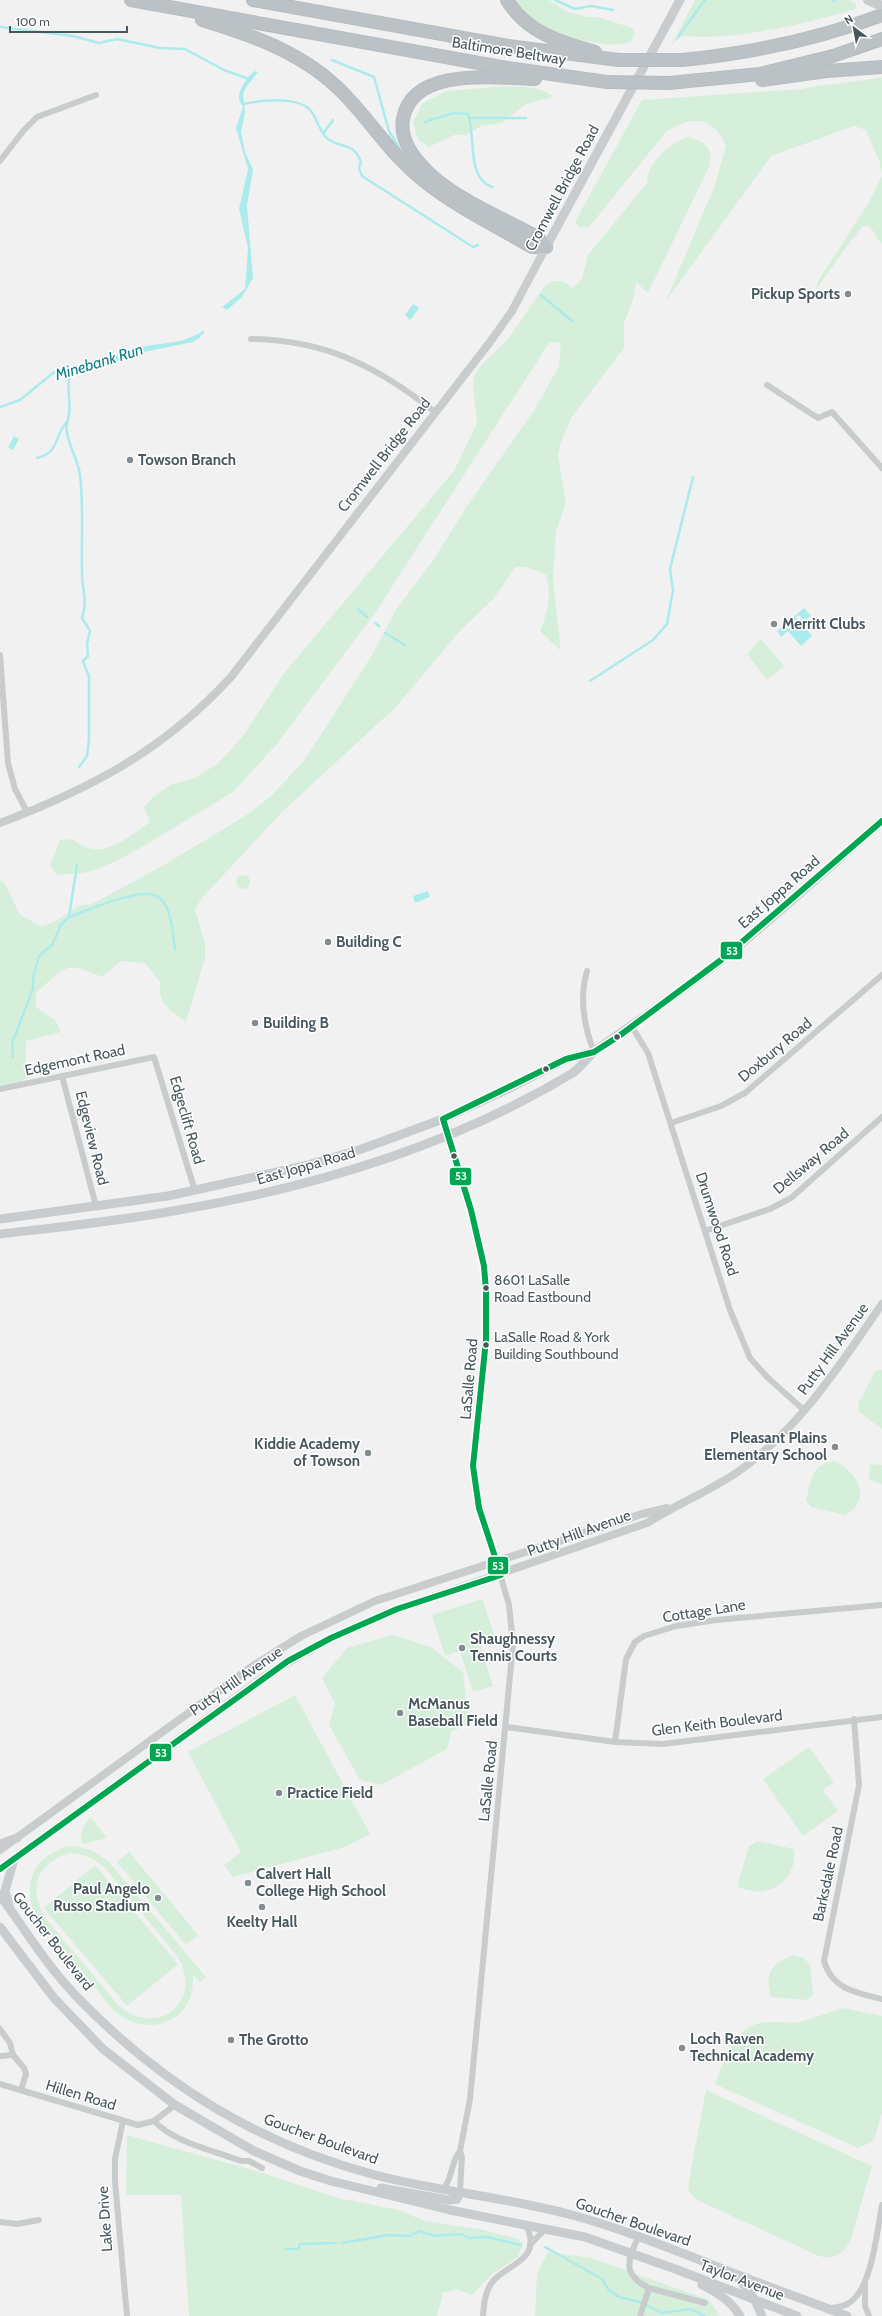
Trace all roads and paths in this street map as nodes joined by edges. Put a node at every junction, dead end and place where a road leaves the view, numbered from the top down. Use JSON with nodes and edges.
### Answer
{"nodes":[{"id":1,"x":131,"y":0,"type":"edge"},
{"id":2,"x":253,"y":0,"type":"edge"},
{"id":3,"x":507,"y":0,"type":"edge"},
{"id":4,"x":680,"y":0,"type":"edge"},
{"id":5,"x":868,"y":0,"type":"edge"},
{"id":6,"x":154,"y":4,"type":"junction"},
{"id":7,"x":882,"y":6,"type":"edge"},
{"id":8,"x":882,"y":15,"type":"edge"},
{"id":9,"x":882,"y":39,"type":"edge"},
{"id":10,"x":619,"y":60,"type":"junction"},
{"id":11,"x":882,"y":66,"type":"edge"},
{"id":12,"x":603,"y":81,"type":"junction"},
{"id":13,"x":693,"y":81,"type":"junction"},
{"id":14,"x":96,"y":95,"type":"dead end"},
{"id":15,"x":0,"y":161,"type":"edge"},
{"id":16,"x":546,"y":247,"type":"junction"},
{"id":17,"x":252,"y":339,"type":"dead end"},
{"id":18,"x":767,"y":385,"type":"dead end"},
{"id":19,"x":435,"y":412,"type":"junction"},
{"id":20,"x":882,"y":468,"type":"edge"},
{"id":21,"x":0,"y":655,"type":"edge"},
{"id":22,"x":27,"y":812,"type":"junction"},
{"id":23,"x":0,"y":823,"type":"edge"},
{"id":24,"x":881,"y":823,"type":"edge"},
{"id":25,"x":587,"y":971,"type":"dead end"},
{"id":26,"x":882,"y":975,"type":"edge"},
{"id":27,"x":632,"y":1027,"type":"junction"},
{"id":28,"x":594,"y":1052,"type":"junction"},
{"id":29,"x":154,"y":1057,"type":"joint"},
{"id":30,"x":62,"y":1076,"type":"junction"},
{"id":31,"x":0,"y":1090,"type":"edge"},
{"id":32,"x":882,"y":1117,"type":"edge"},
{"id":33,"x":443,"y":1119,"type":"junction"},
{"id":34,"x":671,"y":1123,"type":"junction"},
{"id":35,"x":447,"y":1135,"type":"junction"},
{"id":36,"x":259,"y":1178,"type":"junction"},
{"id":37,"x":195,"y":1191,"type":"junction"},
{"id":38,"x":263,"y":1193,"type":"junction"},
{"id":39,"x":96,"y":1206,"type":"junction"},
{"id":40,"x":0,"y":1218,"type":"edge"},
{"id":41,"x":705,"y":1231,"type":"junction"},
{"id":42,"x":0,"y":1234,"type":"edge"},
{"id":43,"x":882,"y":1304,"type":"edge"},
{"id":44,"x":805,"y":1411,"type":"junction"},
{"id":45,"x":672,"y":1507,"type":"junction"},
{"id":46,"x":497,"y":1563,"type":"junction"},
{"id":47,"x":501,"y":1575,"type":"junction"},
{"id":48,"x":882,"y":1605,"type":"edge"},
{"id":49,"x":882,"y":1717,"type":"edge"},
{"id":50,"x":854,"y":1719,"type":"junction"},
{"id":51,"x":507,"y":1727,"type":"junction"},
{"id":52,"x":615,"y":1742,"type":"junction"},
{"id":53,"x":17,"y":1838,"type":"junction"},
{"id":54,"x":0,"y":1844,"type":"edge"},
{"id":55,"x":0,"y":1850,"type":"edge"},
{"id":56,"x":14,"y":1859,"type":"junction"},
{"id":57,"x":0,"y":1869,"type":"edge"},
{"id":58,"x":0,"y":1895,"type":"edge"},
{"id":59,"x":10,"y":1910,"type":"junction"},
{"id":60,"x":0,"y":1927,"type":"edge"},
{"id":61,"x":882,"y":1999,"type":"edge"},
{"id":62,"x":0,"y":2029,"type":"edge"},
{"id":63,"x":13,"y":2055,"type":"junction"},
{"id":64,"x":0,"y":2056,"type":"edge"},
{"id":65,"x":0,"y":2084,"type":"edge"},
{"id":66,"x":21,"y":2090,"type":"junction"},
{"id":67,"x":175,"y":2105,"type":"junction"},
{"id":68,"x":123,"y":2121,"type":"junction"},
{"id":69,"x":154,"y":2122,"type":"junction"},
{"id":70,"x":254,"y":2151,"type":"junction"},
{"id":71,"x":460,"y":2151,"type":"junction"},
{"id":72,"x":249,"y":2161,"type":"junction"},
{"id":73,"x":262,"y":2168,"type":"dead end"},
{"id":74,"x":358,"y":2188,"type":"junction"},
{"id":75,"x":444,"y":2188,"type":"junction"},
{"id":76,"x":460,"y":2191,"type":"junction"},
{"id":77,"x":882,"y":2205,"type":"edge"},
{"id":78,"x":39,"y":2220,"type":"dead end"},
{"id":79,"x":0,"y":2222,"type":"edge"},
{"id":80,"x":526,"y":2225,"type":"junction"},
{"id":81,"x":545,"y":2229,"type":"junction"},
{"id":82,"x":639,"y":2235,"type":"junction"},
{"id":83,"x":529,"y":2247,"type":"junction"},
{"id":84,"x":630,"y":2253,"type":"junction"},
{"id":85,"x":678,"y":2270,"type":"junction"},
{"id":86,"x":735,"y":2274,"type":"junction"},
{"id":87,"x":865,"y":2282,"type":"junction"},
{"id":88,"x":649,"y":2288,"type":"junction"},
{"id":89,"x":755,"y":2300,"type":"junction"},
{"id":90,"x":705,"y":2303,"type":"dead end"},
{"id":91,"x":829,"y":2309,"type":"junction"},
{"id":92,"x":127,"y":2316,"type":"edge"},
{"id":93,"x":483,"y":2316,"type":"edge"},
{"id":94,"x":640,"y":2316,"type":"edge"},
{"id":95,"x":740,"y":2316,"type":"edge"},
{"id":96,"x":762,"y":2316,"type":"edge"},
{"id":97,"x":797,"y":2316,"type":"edge"},
{"id":98,"x":847,"y":2316,"type":"edge"},
{"id":99,"x":869,"y":2316,"type":"edge"}],
"edges":[{"from":1,"to":6,"type":"highway","name":"Baltimore Beltway"},
{"from":2,"to":10,"type":"highway","name":"Baltimore Beltway"},
{"from":3,"to":10,"type":"highway"},
{"from":4,"to":16,"type":"main road","name":"Cromwell Bridge Road"},
{"from":5,"to":7,"type":"main road"},
{"from":6,"to":12,"type":"highway","name":"Baltimore Beltway"},
{"from":6,"to":16,"type":"highway"},
{"from":8,"to":10,"type":"highway","name":"Baltimore Beltway","bridge":true},
{"from":9,"to":13,"type":"highway","name":"Baltimore Beltway"},
{"from":11,"to":13,"type":"highway"},
{"from":12,"to":13,"type":"highway","name":"Baltimore Beltway","bridge":true},
{"from":12,"to":16,"type":"highway"},
{"from":14,"to":15,"type":"street"},
{"from":16,"to":19,"type":"street","name":"Cromwell Bridge Road"},
{"from":17,"to":19,"type":"street"},
{"from":18,"to":20,"type":"street"},
{"from":19,"to":22,"type":"street","name":"Cromwell Bridge Road"},
{"from":21,"to":22,"type":"street"},
{"from":22,"to":23,"type":"street","name":"Cromwell Bridge Road"},
{"from":24,"to":27,"type":"main road","name":"East Joppa Road"},
{"from":25,"to":28,"type":"street"},
{"from":26,"to":34,"type":"street","name":"Doxbury Road"},
{"from":27,"to":28,"type":"main road","name":"East Joppa Road"},
{"from":27,"to":34,"type":"street","name":"Drumwood Road"},
{"from":28,"to":33,"type":"main road","name":"East Joppa Road"},
{"from":28,"to":35,"type":"main road","name":"East Joppa Road"},
{"from":29,"to":30,"type":"street","name":"Edgemont Road"},
{"from":29,"to":37,"type":"street","name":"Edgeclift Road"},
{"from":30,"to":31,"type":"street","name":"Edgemont Road"},
{"from":30,"to":39,"type":"street","name":"Edgeview Road"},
{"from":32,"to":41,"type":"street","name":"Dellsway Road"},
{"from":33,"to":35,"type":"main road"},
{"from":33,"to":36,"type":"main road","name":"East Joppa Road"},
{"from":34,"to":41,"type":"street","name":"Drumwood Road"},
{"from":35,"to":38,"type":"main road","name":"East Joppa Road"},
{"from":35,"to":46,"type":"street","name":"LaSalle Road"},
{"from":36,"to":37,"type":"main road","name":"East Joppa Road"},
{"from":36,"to":38,"type":"main road"},
{"from":37,"to":39,"type":"main road","name":"East Joppa Road"},
{"from":38,"to":42,"type":"main road","name":"East Joppa Road"},
{"from":39,"to":40,"type":"main road","name":"East Joppa Road"},
{"from":41,"to":44,"type":"street","name":"Drumwood Road"},
{"from":43,"to":44,"type":"street","name":"Putty Hill Avenue"},
{"from":44,"to":45,"type":"street","name":"Putty Hill Avenue"},
{"from":45,"to":46,"type":"street","name":"Putty Hill Avenue"},
{"from":45,"to":47,"type":"street","name":"Putty Hill Avenue"},
{"from":46,"to":47,"type":"street","name":"LaSalle Road"},
{"from":46,"to":53,"type":"street","name":"Putty Hill Avenue"},
{"from":47,"to":51,"type":"street","name":"LaSalle Road"},
{"from":47,"to":56,"type":"street","name":"Putty Hill Avenue"},
{"from":48,"to":52,"type":"street","name":"Cottage Lane"},
{"from":49,"to":50,"type":"street","name":"Glen Keith Boulevard"},
{"from":50,"to":52,"type":"street","name":"Glen Keith Boulevard"},
{"from":50,"to":61,"type":"street","name":"Barksdale Road"},
{"from":51,"to":52,"type":"street","name":"Glen Keith Boulevard"},
{"from":51,"to":71,"type":"street","name":"LaSalle Road"},
{"from":53,"to":54,"type":"main road"},
{"from":53,"to":55,"type":"street","name":"Putty Hill Avenue"},
{"from":56,"to":57,"type":"street","name":"Putty Hill Avenue"},
{"from":56,"to":59,"type":"main road"},
{"from":58,"to":59,"type":"main road","name":"Goucher Boulevard"},
{"from":59,"to":75,"type":"main road","name":"Goucher Boulevard"},
{"from":60,"to":67,"type":"main road","name":"Goucher Boulevard"},
{"from":62,"to":63,"type":"street"},
{"from":63,"to":64,"type":"street"},
{"from":63,"to":66,"type":"street"},
{"from":65,"to":66,"type":"street","name":"Hillen Road"},
{"from":66,"to":68,"type":"street","name":"Hillen Road"},
{"from":67,"to":69,"type":"street"},
{"from":67,"to":70,"type":"main road","name":"Goucher Boulevard"},
{"from":68,"to":69,"type":"street","name":"Hillen Road"},
{"from":68,"to":92,"type":"street","name":"Lake Drive"},
{"from":69,"to":72,"type":"street"},
{"from":70,"to":72,"type":"street"},
{"from":70,"to":74,"type":"main road","name":"Goucher Boulevard"},
{"from":71,"to":75,"type":"street","name":"LaSalle Road"},
{"from":71,"to":76,"type":"street","name":"LaSalle Road"},
{"from":72,"to":73,"type":"street"},
{"from":74,"to":76,"type":"main road"},
{"from":74,"to":80,"type":"main road","name":"Goucher Boulevard"},
{"from":75,"to":76,"type":"main road","name":"Goucher Boulevard"},
{"from":76,"to":82,"type":"main road","name":"Goucher Boulevard"},
{"from":77,"to":87,"type":"street"},
{"from":78,"to":79,"type":"street"},
{"from":80,"to":81,"type":"main road","name":"Goucher Boulevard"},
{"from":80,"to":83,"type":"street"},
{"from":81,"to":83,"type":"street"},
{"from":81,"to":84,"type":"main road","name":"Goucher Boulevard"},
{"from":82,"to":84,"type":"street"},
{"from":82,"to":86,"type":"main road","name":"Goucher Boulevard"},
{"from":83,"to":93,"type":"street"},
{"from":84,"to":85,"type":"main road","name":"Goucher Boulevard"},
{"from":84,"to":88,"type":"street"},
{"from":85,"to":89,"type":"main road","name":"Taylor Avenue"},
{"from":85,"to":95,"type":"main road","name":"Goucher Boulevard"},
{"from":86,"to":89,"type":"main road"},
{"from":86,"to":91,"type":"main road","name":"Taylor Avenue"},
{"from":87,"to":91,"type":"street"},
{"from":87,"to":99,"type":"street"},
{"from":88,"to":90,"type":"street"},
{"from":88,"to":94,"type":"street"},
{"from":89,"to":96,"type":"main road"},
{"from":89,"to":97,"type":"main road","name":"Taylor Avenue"},
{"from":91,"to":98,"type":"main road","name":"Taylor Avenue"}]}
